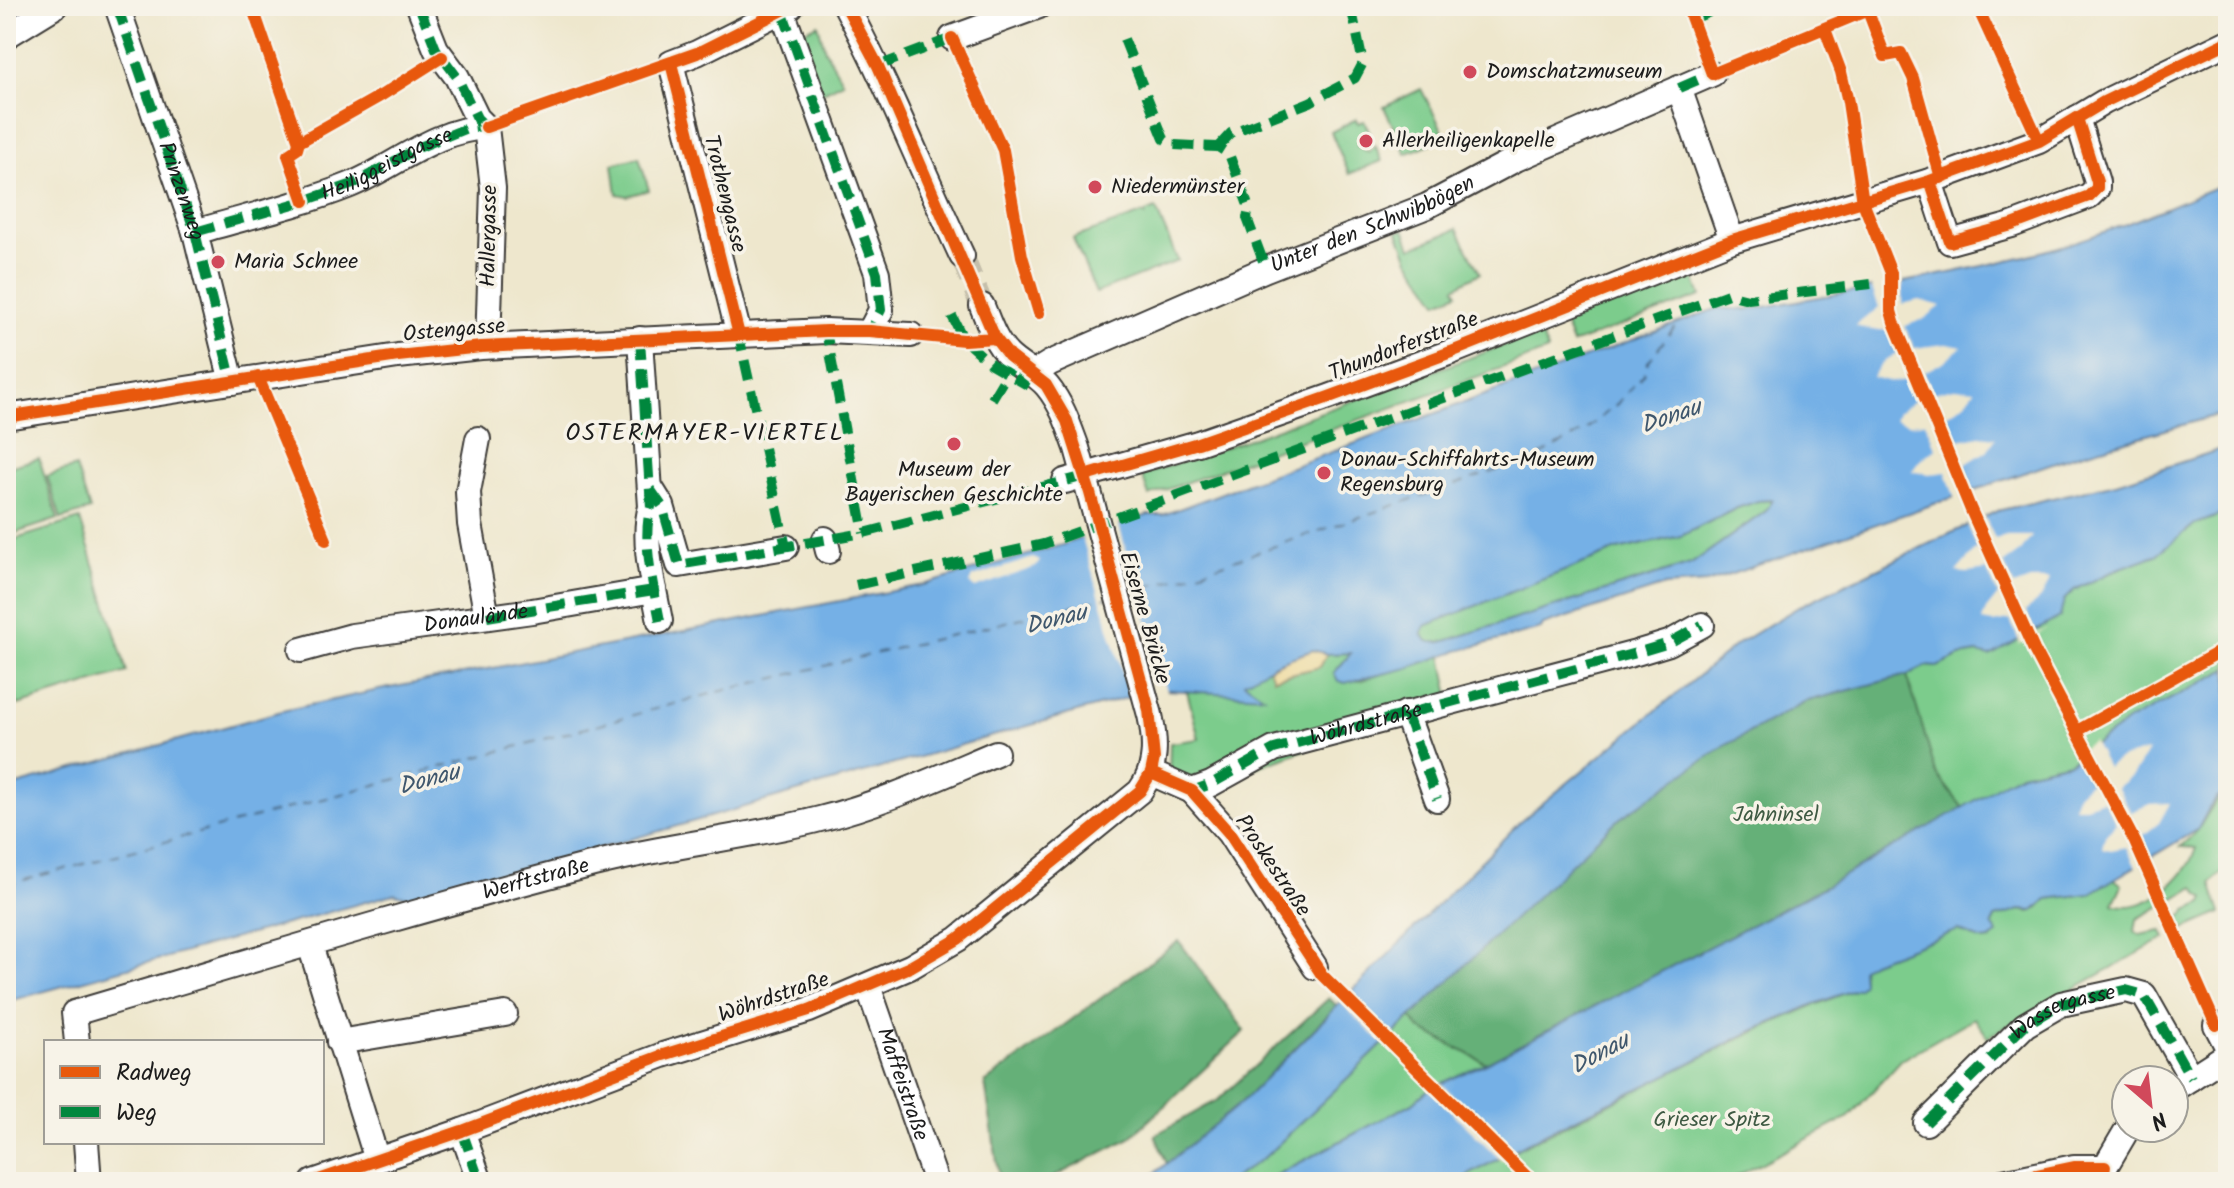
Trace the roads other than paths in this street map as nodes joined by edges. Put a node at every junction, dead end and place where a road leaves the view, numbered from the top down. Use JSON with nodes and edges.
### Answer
{"nodes":[{"id":1,"x":55,"y":6,"type":"edge"},
{"id":2,"x":117,"y":6,"type":"edge"},
{"id":3,"x":419,"y":6,"type":"edge"},
{"id":4,"x":846,"y":6,"type":"edge"},
{"id":5,"x":1039,"y":6,"type":"edge"},
{"id":6,"x":787,"y":8,"type":"edge"},
{"id":7,"x":6,"y":36,"type":"edge"},
{"id":8,"x":952,"y":38,"type":"dead end"},
{"id":9,"x":2228,"y":42,"type":"edge"},
{"id":10,"x":1712,"y":74,"type":"dead end"},
{"id":11,"x":1679,"y":88,"type":"junction"},
{"id":12,"x":2077,"y":118,"type":"junction"},
{"id":13,"x":486,"y":127,"type":"junction"},
{"id":14,"x":1930,"y":181,"type":"junction"},
{"id":15,"x":195,"y":232,"type":"junction"},
{"id":16,"x":1732,"y":240,"type":"junction"},
{"id":17,"x":962,"y":256,"type":"tunnel mouth"},
{"id":18,"x":982,"y":306,"type":"tunnel mouth"},
{"id":19,"x":870,"y":331,"type":"junction"},
{"id":20,"x":739,"y":335,"type":"junction"},
{"id":21,"x":911,"y":335,"type":"dead end"},
{"id":22,"x":640,"y":339,"type":"junction"},
{"id":23,"x":488,"y":346,"type":"junction"},
{"id":24,"x":1034,"y":373,"type":"junction"},
{"id":25,"x":232,"y":382,"type":"junction"},
{"id":26,"x":6,"y":417,"type":"edge"},
{"id":27,"x":478,"y":439,"type":"dead end"},
{"id":28,"x":1075,"y":479,"type":"junction"},
{"id":29,"x":650,"y":489,"type":"junction"},
{"id":30,"x":786,"y":547,"type":"dead end"},
{"id":31,"x":652,"y":579,"type":"junction"},
{"id":32,"x":487,"y":617,"type":"junction"},
{"id":33,"x":660,"y":621,"type":"dead end"},
{"id":34,"x":1702,"y":625,"type":"dead end"},
{"id":35,"x":301,"y":650,"type":"dead end"},
{"id":36,"x":1406,"y":713,"type":"junction"},
{"id":37,"x":996,"y":753,"type":"dead end"},
{"id":38,"x":1151,"y":773,"type":"junction"},
{"id":39,"x":1192,"y":791,"type":"junction"},
{"id":40,"x":1437,"y":799,"type":"dead end"},
{"id":41,"x":310,"y":945,"type":"junction"},
{"id":42,"x":1315,"y":967,"type":"dead end"},
{"id":43,"x":868,"y":986,"type":"junction"},
{"id":44,"x":505,"y":1014,"type":"dead end"},
{"id":45,"x":2216,"y":1025,"type":"dead end"},
{"id":46,"x":77,"y":1040,"type":"edge"},
{"id":47,"x":339,"y":1042,"type":"junction"},
{"id":48,"x":2228,"y":1051,"type":"edge"},
{"id":49,"x":2173,"y":1064,"type":"edge"},
{"id":50,"x":2190,"y":1078,"type":"edge"},
{"id":51,"x":1926,"y":1123,"type":"dead end"},
{"id":52,"x":462,"y":1131,"type":"junction"},
{"id":53,"x":86,"y":1144,"type":"edge"},
{"id":54,"x":2120,"y":1144,"type":"edge"},
{"id":55,"x":377,"y":1160,"type":"junction"},
{"id":56,"x":2105,"y":1174,"type":"edge"},
{"id":57,"x":89,"y":1182,"type":"edge"},
{"id":58,"x":313,"y":1182,"type":"edge"},
{"id":59,"x":480,"y":1182,"type":"edge"},
{"id":60,"x":936,"y":1182,"type":"edge"},
{"id":61,"x":2003,"y":1182,"type":"edge"}],
"edges":[{"from":1,"to":7,"type":"street"},
{"from":2,"to":15,"type":"street","name":"Prinzenweg"},
{"from":3,"to":13,"type":"street"},
{"from":4,"to":17,"type":"street"},
{"from":5,"to":8,"type":"street"},
{"from":6,"to":19,"type":"street"},
{"from":6,"to":20,"type":"street","name":"Trothengasse"},
{"from":9,"to":12,"type":"street","name":"Thundorferstraße"},
{"from":10,"to":11,"type":"street","name":"Unter den Schwibbögen"},
{"from":11,"to":16,"type":"street"},
{"from":11,"to":24,"type":"street","name":"Unter den Schwibbögen"},
{"from":12,"to":14,"type":"street","name":"Thundorferstraße"},
{"from":12,"to":14,"type":"street"},
{"from":13,"to":15,"type":"street","name":"Heiliggeistgasse"},
{"from":13,"to":23,"type":"street","name":"Hallergasse"},
{"from":14,"to":16,"type":"street","name":"Thundorferstraße"},
{"from":15,"to":25,"type":"street","name":"Prinzenweg"},
{"from":16,"to":28,"type":"street","name":"Thundorferstraße"},
{"from":18,"to":24,"type":"street","name":"Eiserne Brücke"},
{"from":19,"to":20,"type":"street","name":"Ostengasse"},
{"from":19,"to":21,"type":"street","name":"Ostengasse"},
{"from":20,"to":22,"type":"street","name":"Ostengasse"},
{"from":22,"to":23,"type":"street","name":"Ostengasse"},
{"from":22,"to":29,"type":"street"},
{"from":23,"to":25,"type":"street","name":"Ostengasse"},
{"from":24,"to":28,"type":"street","name":"Eiserne Brücke"},
{"from":25,"to":26,"type":"street","name":"Ostengasse"},
{"from":27,"to":32,"type":"street"},
{"from":28,"to":38,"type":"street","name":"Eiserne Brücke"},
{"from":29,"to":30,"type":"street"},
{"from":29,"to":31,"type":"street"},
{"from":31,"to":32,"type":"street","name":"Donaulände"},
{"from":31,"to":33,"type":"street"},
{"from":32,"to":35,"type":"street","name":"Donaulände"},
{"from":34,"to":36,"type":"street","name":"Wöhrdstraße"},
{"from":36,"to":39,"type":"street","name":"Wöhrdstraße"},
{"from":36,"to":40,"type":"street"},
{"from":37,"to":41,"type":"street","name":"Werftstraße"},
{"from":38,"to":39,"type":"street"},
{"from":38,"to":43,"type":"street","name":"Wöhrdstraße"},
{"from":39,"to":42,"type":"street","name":"Proskestraße"},
{"from":41,"to":46,"type":"street","name":"Werftstraße"},
{"from":41,"to":47,"type":"street"},
{"from":43,"to":52,"type":"street","name":"Wöhrdstraße"},
{"from":43,"to":60,"type":"street","name":"Maffeistraße"},
{"from":44,"to":47,"type":"street"},
{"from":45,"to":48,"type":"street"},
{"from":47,"to":55,"type":"street"},
{"from":48,"to":50,"type":"street"},
{"from":49,"to":51,"type":"street","name":"Wassergasse"},
{"from":52,"to":55,"type":"street","name":"Wöhrdstraße"},
{"from":52,"to":59,"type":"street"},
{"from":53,"to":57,"type":"street"},
{"from":54,"to":56,"type":"street"},
{"from":55,"to":58,"type":"street","name":"Wöhrdstraße"},
{"from":56,"to":61,"type":"street"}]}
